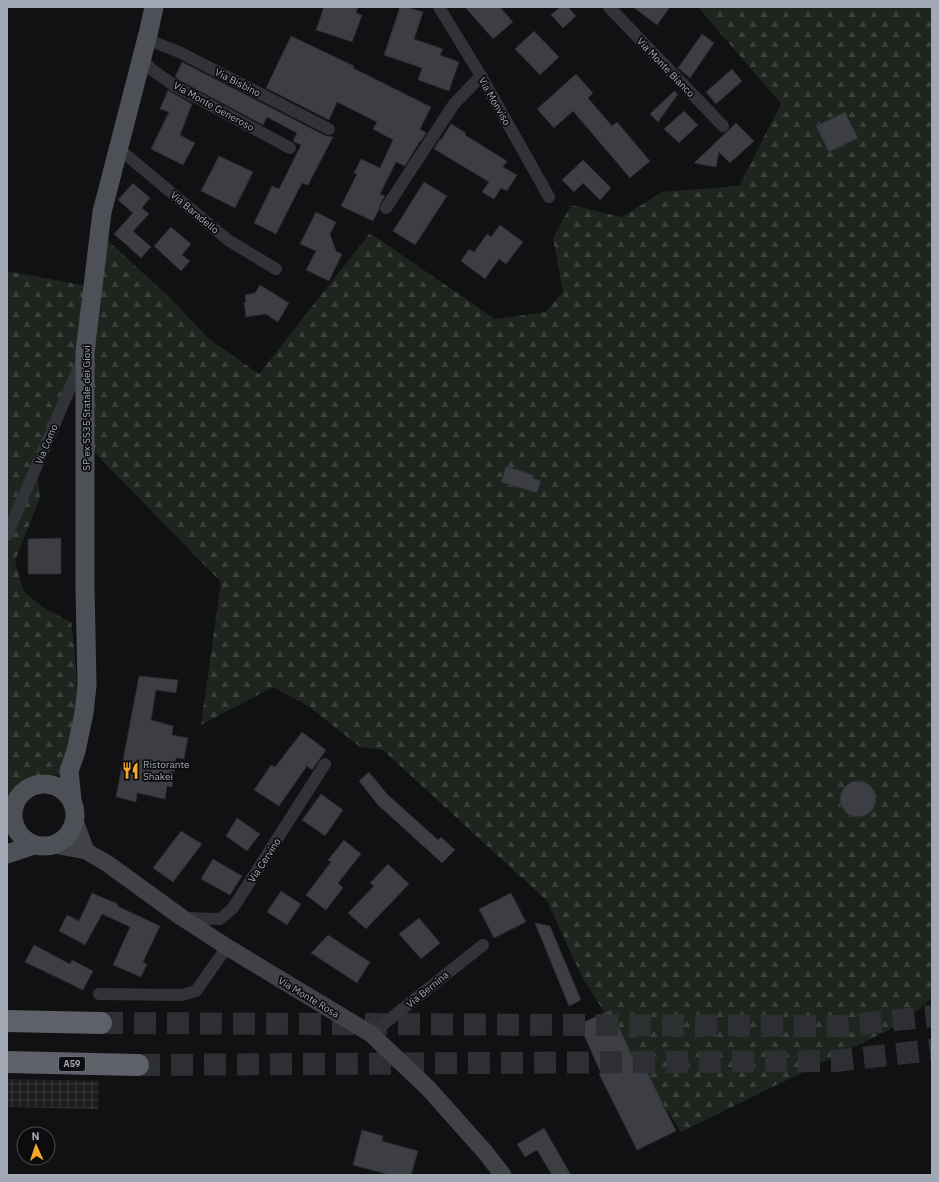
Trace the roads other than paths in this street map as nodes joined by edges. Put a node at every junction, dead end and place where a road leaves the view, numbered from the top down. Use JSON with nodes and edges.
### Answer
{"nodes":[{"id":1,"x":155,"y":7,"type":"edge"},
{"id":2,"x":439,"y":7,"type":"edge"},
{"id":3,"x":609,"y":7,"type":"edge"},
{"id":4,"x":148,"y":32,"type":"junction"},
{"id":5,"x":141,"y":62,"type":"junction"},
{"id":6,"x":481,"y":76,"type":"junction"},
{"id":7,"x":723,"y":126,"type":"dead end"},
{"id":8,"x":329,"y":129,"type":"dead end"},
{"id":9,"x":118,"y":148,"type":"junction"},
{"id":10,"x":290,"y":148,"type":"dead end"},
{"id":11,"x":549,"y":197,"type":"dead end"},
{"id":12,"x":386,"y":208,"type":"dead end"},
{"id":13,"x":276,"y":269,"type":"dead end"},
{"id":14,"x":85,"y":352,"type":"junction"},
{"id":15,"x":7,"y":535,"type":"edge"},
{"id":16,"x":325,"y":764,"type":"dead end"},
{"id":17,"x":69,"y":771,"type":"junction"},
{"id":18,"x":45,"y":783,"type":"junction"},
{"id":19,"x":72,"y":800,"type":"junction"},
{"id":20,"x":75,"y":821,"type":"junction"},
{"id":21,"x":10,"y":831,"type":"edge"},
{"id":22,"x":34,"y":845,"type":"junction"},
{"id":23,"x":54,"y":845,"type":"junction"},
{"id":24,"x":86,"y":851,"type":"junction"},
{"id":25,"x":7,"y":854,"type":"edge"},
{"id":26,"x":181,"y":917,"type":"junction"},
{"id":27,"x":483,"y":945,"type":"dead end"},
{"id":28,"x":227,"y":947,"type":"junction"},
{"id":29,"x":98,"y":994,"type":"dead end"},
{"id":30,"x":7,"y":1021,"type":"edge"},
{"id":31,"x":101,"y":1023,"type":"tunnel mouth"},
{"id":32,"x":371,"y":1034,"type":"junction"},
{"id":33,"x":7,"y":1062,"type":"edge"},
{"id":34,"x":138,"y":1065,"type":"tunnel mouth"},
{"id":35,"x":503,"y":1175,"type":"edge"}],
"edges":[{"from":1,"to":4,"type":"main road","name":"SP ex SS35 Statale dei Giovi"},
{"from":2,"to":6,"type":"street","name":"Via Monviso"},
{"from":3,"to":7,"type":"street","name":"Via Monte Bianco"},
{"from":4,"to":5,"type":"main road","name":"SP ex SS35 Statale dei Giovi"},
{"from":4,"to":8,"type":"street","name":"Via Bisbino"},
{"from":5,"to":9,"type":"main road","name":"SP ex SS35 Statale dei Giovi"},
{"from":5,"to":10,"type":"street","name":"Via Monte Generoso"},
{"from":6,"to":11,"type":"street","name":"Via Monviso"},
{"from":6,"to":12,"type":"street"},
{"from":9,"to":13,"type":"street","name":"Via Baradello"},
{"from":9,"to":14,"type":"main road","name":"SP ex SS35 Statale dei Giovi"},
{"from":14,"to":15,"type":"street","name":"Via Como"},
{"from":14,"to":17,"type":"main road","name":"SP ex SS35 Statale dei Giovi"},
{"from":16,"to":26,"type":"street","name":"Via Cervino"},
{"from":17,"to":18,"type":"main road"},
{"from":17,"to":19,"type":"main road","name":"SP ex SS35 Statale dei Giovi"},
{"from":18,"to":19,"type":"main road"},
{"from":18,"to":21,"type":"main road"},
{"from":19,"to":20,"type":"main road","name":"SP ex SS35 Statale dei Giovi"},
{"from":20,"to":23,"type":"main road"},
{"from":20,"to":24,"type":"street"},
{"from":21,"to":22,"type":"main road"},
{"from":22,"to":23,"type":"main road"},
{"from":22,"to":25,"type":"main road"},
{"from":23,"to":24,"type":"street","name":"Via Monte Rosa"},
{"from":24,"to":26,"type":"street","name":"Via Monte Rosa"},
{"from":26,"to":28,"type":"street","name":"Via Monte Rosa"},
{"from":27,"to":32,"type":"street","name":"Via Bernina"},
{"from":28,"to":29,"type":"street"},
{"from":28,"to":32,"type":"street","name":"Via Monte Rosa"},
{"from":30,"to":31,"type":"highway"},
{"from":32,"to":35,"type":"street","name":"Via Monte Rosa"},
{"from":33,"to":34,"type":"highway","number":"A59"}]}
